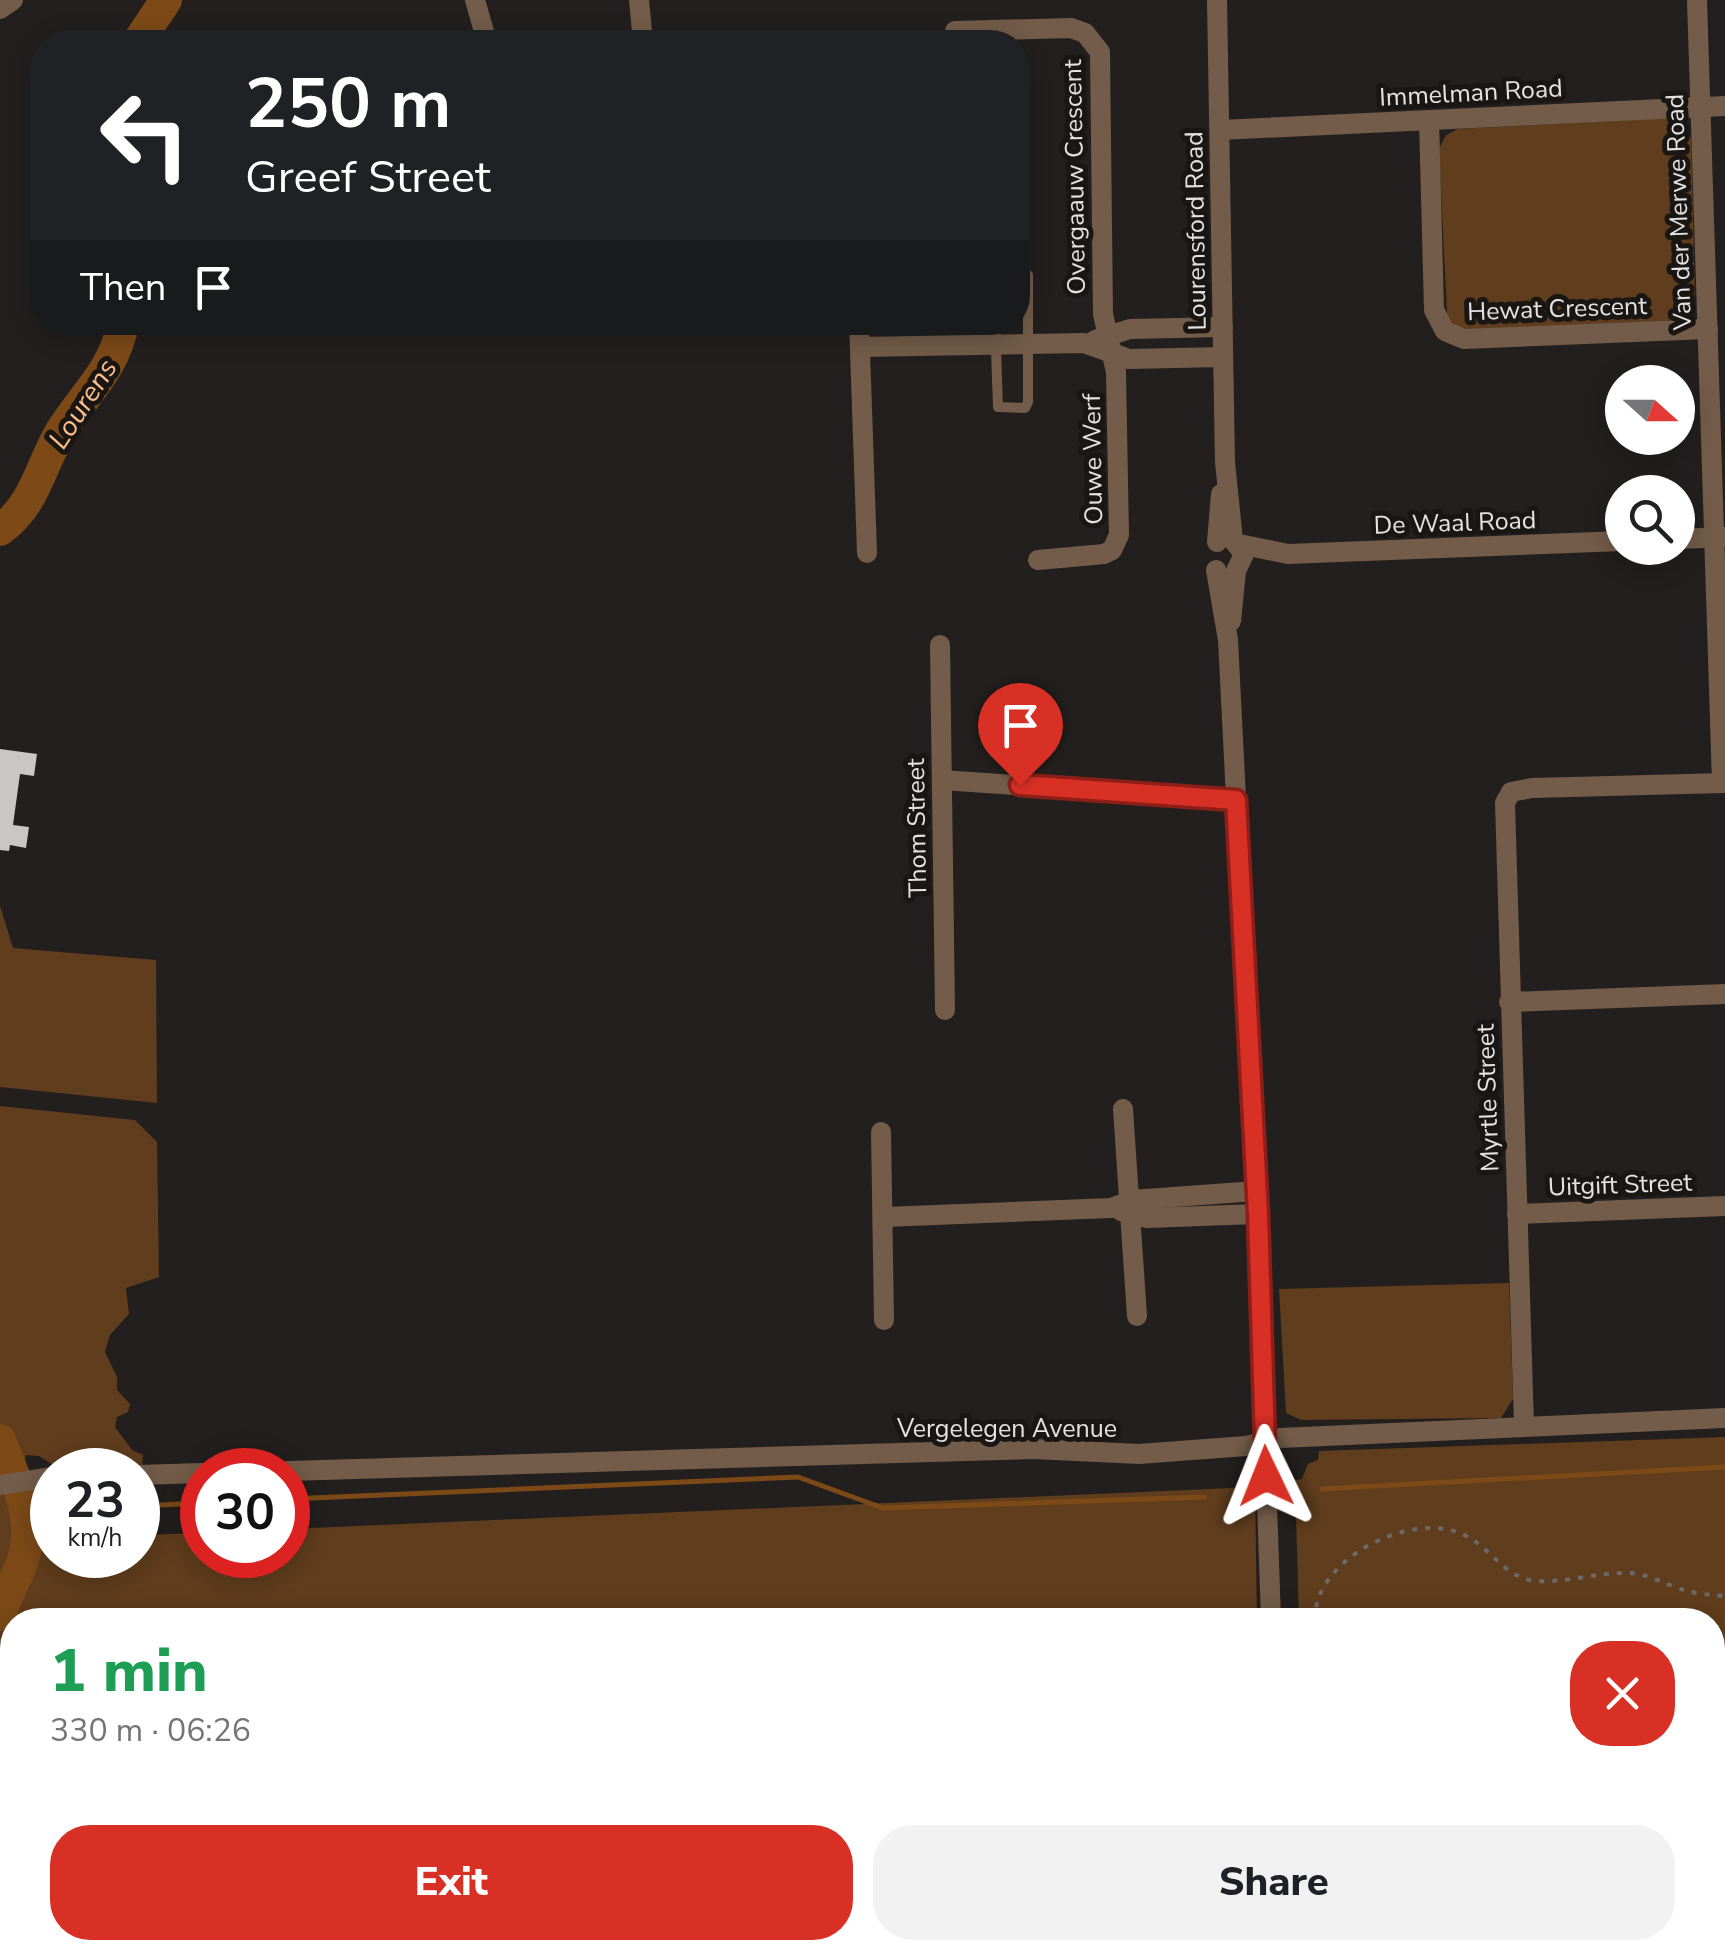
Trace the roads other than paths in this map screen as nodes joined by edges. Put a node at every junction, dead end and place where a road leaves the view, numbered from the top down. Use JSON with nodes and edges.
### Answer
{"nodes":[{"id":1,"x":13,"y":0,"type":"edge"},
{"id":2,"x":475,"y":0,"type":"edge"},
{"id":3,"x":639,"y":0,"type":"edge"},
{"id":4,"x":1217,"y":0,"type":"edge"},
{"id":5,"x":1697,"y":0,"type":"edge"},
{"id":6,"x":0,"y":9,"type":"edge"},
{"id":7,"x":484,"y":30,"type":"edge"},
{"id":8,"x":641,"y":30,"type":"edge"},
{"id":9,"x":994,"y":30,"type":"edge"},
{"id":10,"x":1700,"y":106,"type":"junction"},
{"id":11,"x":1725,"y":106,"type":"edge"},
{"id":12,"x":1429,"y":120,"type":"junction"},
{"id":13,"x":1220,"y":130,"type":"junction"},
{"id":14,"x":1223,"y":326,"type":"junction"},
{"id":15,"x":1708,"y":329,"type":"junction"},
{"id":16,"x":860,"y":335,"type":"edge"},
{"id":17,"x":976,"y":335,"type":"edge"},
{"id":18,"x":995,"y":335,"type":"edge"},
{"id":19,"x":1002,"y":335,"type":"edge"},
{"id":20,"x":1029,"y":335,"type":"edge"},
{"id":21,"x":1029,"y":343,"type":"junction"},
{"id":22,"x":1109,"y":344,"type":"junction"},
{"id":23,"x":860,"y":347,"type":"junction"},
{"id":24,"x":1223,"y":358,"type":"junction"},
{"id":25,"x":1720,"y":538,"type":"edge"},
{"id":26,"x":1695,"y":539,"type":"edge"},
{"id":27,"x":1605,"y":542,"type":"edge"},
{"id":28,"x":866,"y":552,"type":"dead end"},
{"id":29,"x":1230,"y":556,"type":"junction"},
{"id":30,"x":1038,"y":560,"type":"dead end"},
{"id":31,"x":940,"y":644,"type":"dead end"},
{"id":32,"x":942,"y":780,"type":"junction"},
{"id":33,"x":1724,"y":783,"type":"edge"},
{"id":34,"x":1236,"y":800,"type":"junction"},
{"id":35,"x":1725,"y":994,"type":"edge"},
{"id":36,"x":1509,"y":1002,"type":"junction"},
{"id":37,"x":945,"y":1010,"type":"dead end"},
{"id":38,"x":1123,"y":1109,"type":"dead end"},
{"id":39,"x":881,"y":1132,"type":"dead end"},
{"id":40,"x":1256,"y":1191,"type":"junction"},
{"id":41,"x":1725,"y":1206,"type":"edge"},
{"id":42,"x":1125,"y":1208,"type":"junction"},
{"id":43,"x":1258,"y":1214,"type":"junction"},
{"id":44,"x":1516,"y":1214,"type":"junction"},
{"id":45,"x":884,"y":1217,"type":"junction"},
{"id":46,"x":1137,"y":1316,"type":"dead end"},
{"id":47,"x":884,"y":1320,"type":"dead end"},
{"id":48,"x":1725,"y":1418,"type":"edge"},
{"id":49,"x":1524,"y":1426,"type":"junction"},
{"id":50,"x":1264,"y":1440,"type":"junction"},
{"id":51,"x":310,"y":1470,"type":"edge"},
{"id":52,"x":30,"y":1480,"type":"edge"},
{"id":53,"x":0,"y":1486,"type":"edge"},
{"id":54,"x":1271,"y":1608,"type":"edge"}],
"edges":[{"from":1,"to":6,"type":"street"},
{"from":2,"to":7,"type":"street"},
{"from":3,"to":8,"type":"street"},
{"from":4,"to":13,"type":"street","name":"Lourensford Road"},
{"from":5,"to":10,"type":"street","name":"Van der Merwe Road"},
{"from":9,"to":22,"type":"street","name":"Overgaauw Crescent"},
{"from":10,"to":11,"type":"street","name":"Immelman Road"},
{"from":10,"to":12,"type":"street","name":"Immelman Road"},
{"from":10,"to":15,"type":"street","name":"Van der Merwe Road"},
{"from":12,"to":13,"type":"street","name":"Immelman Road"},
{"from":12,"to":15,"type":"street","name":"Hewat Crescent"},
{"from":13,"to":14,"type":"street","name":"Lourensford Road"},
{"from":14,"to":22,"type":"street"},
{"from":14,"to":24,"type":"street","name":"Lourensford Road"},
{"from":15,"to":25,"type":"street","name":"Van der Merwe Road"},
{"from":16,"to":23,"type":"street"},
{"from":17,"to":23,"type":"street"},
{"from":18,"to":21,"type":"lane"},
{"from":19,"to":21,"type":"street"},
{"from":20,"to":21,"type":"lane"},
{"from":21,"to":22,"type":"street"},
{"from":22,"to":24,"type":"street"},
{"from":22,"to":30,"type":"street","name":"Ouwe Werf"},
{"from":23,"to":28,"type":"street"},
{"from":24,"to":29,"type":"street","name":"Lourensford Road"},
{"from":25,"to":26,"type":"street"},
{"from":25,"to":33,"type":"street","name":"Van der Merwe Road"},
{"from":27,"to":29,"type":"street","name":"De Waal Road"},
{"from":29,"to":34,"type":"street","name":"Lourensford Road"},
{"from":31,"to":32,"type":"street","name":"Thom Street"},
{"from":32,"to":34,"type":"street"},
{"from":32,"to":37,"type":"street","name":"Thom Street"},
{"from":33,"to":36,"type":"street","name":"Myrtle Street"},
{"from":34,"to":40,"type":"street","name":"Lourensford Road"},
{"from":35,"to":36,"type":"street"},
{"from":36,"to":44,"type":"street","name":"Myrtle Street"},
{"from":38,"to":42,"type":"street"},
{"from":39,"to":45,"type":"street"},
{"from":40,"to":42,"type":"street"},
{"from":40,"to":43,"type":"street","name":"Lourensford Road"},
{"from":41,"to":44,"type":"street","name":"Uitgift Street"},
{"from":42,"to":43,"type":"street"},
{"from":42,"to":45,"type":"street"},
{"from":42,"to":46,"type":"street"},
{"from":43,"to":50,"type":"street","name":"Lourensford Road"},
{"from":44,"to":49,"type":"street","name":"Myrtle Street"},
{"from":45,"to":47,"type":"street"},
{"from":48,"to":49,"type":"street","name":"Vergelegen Avenue"},
{"from":49,"to":50,"type":"street","name":"Vergelegen Avenue"},
{"from":50,"to":51,"type":"street","name":"Vergelegen Avenue"},
{"from":50,"to":54,"type":"street","name":"Lourensford Road"},
{"from":52,"to":53,"type":"street"}]}
